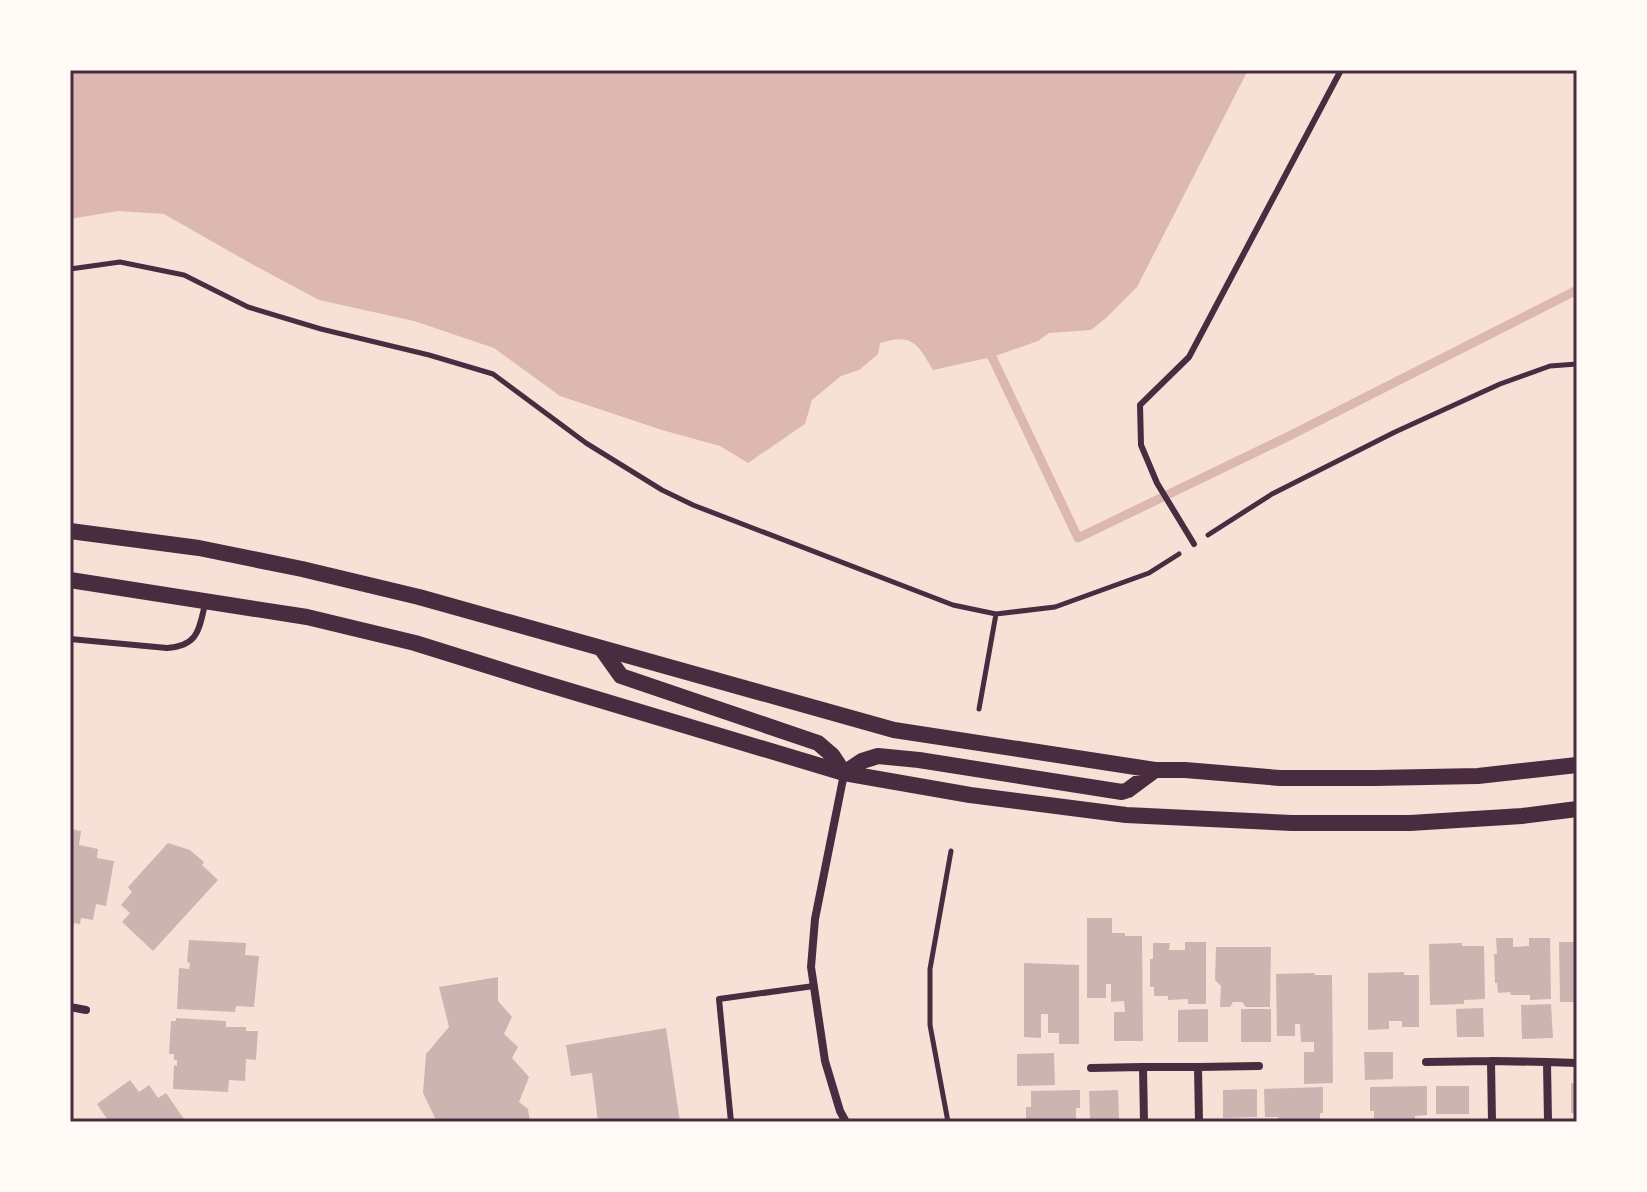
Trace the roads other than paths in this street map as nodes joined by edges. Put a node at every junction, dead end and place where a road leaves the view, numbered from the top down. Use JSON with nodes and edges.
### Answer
{"nodes":[{"id":1,"x":1341,"y":70,"type":"edge"},
{"id":2,"x":70,"y":531,"type":"edge"},
{"id":3,"x":1194,"y":544,"type":"road end"},
{"id":4,"x":70,"y":580,"type":"edge"},
{"id":5,"x":206,"y":600,"type":"junction"},
{"id":6,"x":70,"y":639,"type":"edge"},
{"id":7,"x":601,"y":648,"type":"junction"},
{"id":8,"x":1577,"y":765,"type":"edge"},
{"id":9,"x":1155,"y":770,"type":"junction"},
{"id":10,"x":844,"y":773,"type":"junction"},
{"id":11,"x":1577,"y":809,"type":"edge"},
{"id":12,"x":814,"y":986,"type":"junction"},
{"id":13,"x":70,"y":1007,"type":"edge"},
{"id":14,"x":86,"y":1010,"type":"dead end"},
{"id":15,"x":1491,"y":1061,"type":"junction"},
{"id":16,"x":1426,"y":1062,"type":"dead end"},
{"id":17,"x":1547,"y":1062,"type":"junction"},
{"id":18,"x":1577,"y":1063,"type":"edge"},
{"id":19,"x":1259,"y":1066,"type":"dead end"},
{"id":20,"x":1143,"y":1067,"type":"junction"},
{"id":21,"x":1198,"y":1067,"type":"junction"},
{"id":22,"x":1091,"y":1068,"type":"dead end"},
{"id":23,"x":731,"y":1122,"type":"edge"},
{"id":24,"x":846,"y":1122,"type":"edge"},
{"id":25,"x":1144,"y":1122,"type":"edge"},
{"id":26,"x":1199,"y":1122,"type":"edge"},
{"id":27,"x":1492,"y":1122,"type":"edge"},
{"id":28,"x":1548,"y":1122,"type":"edge"}],
"edges":[{"from":1,"to":3,"type":"lane"},
{"from":2,"to":7,"type":"main road"},
{"from":4,"to":5,"type":"main road"},
{"from":5,"to":6,"type":"lane"},
{"from":5,"to":10,"type":"main road"},
{"from":7,"to":9,"type":"main road"},
{"from":7,"to":10,"type":"main road"},
{"from":8,"to":9,"type":"main road"},
{"from":9,"to":10,"type":"main road"},
{"from":10,"to":11,"type":"main road"},
{"from":10,"to":12,"type":"street"},
{"from":12,"to":23,"type":"lane"},
{"from":12,"to":24,"type":"street"},
{"from":13,"to":14,"type":"street"},
{"from":15,"to":16,"type":"street"},
{"from":15,"to":17,"type":"street"},
{"from":15,"to":27,"type":"street"},
{"from":17,"to":18,"type":"street"},
{"from":17,"to":28,"type":"street"},
{"from":19,"to":21,"type":"street"},
{"from":20,"to":21,"type":"street"},
{"from":20,"to":22,"type":"street"},
{"from":20,"to":25,"type":"street"},
{"from":21,"to":26,"type":"street"}]}
